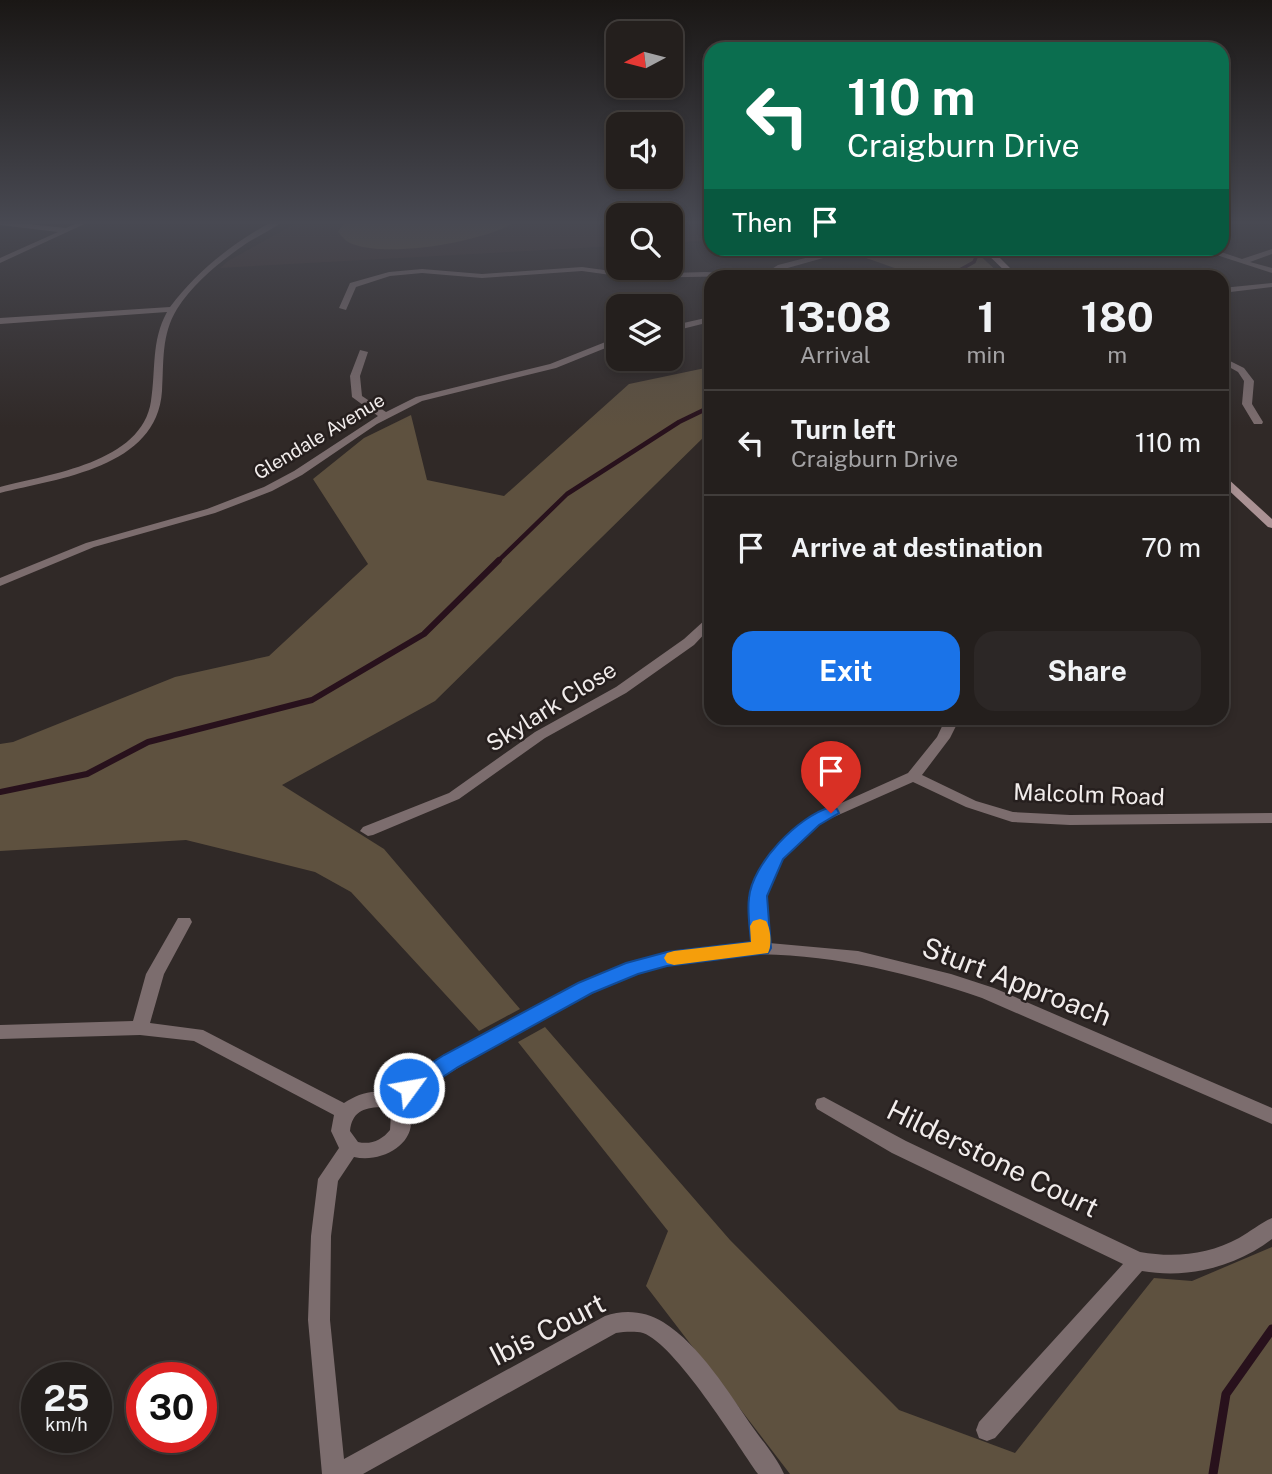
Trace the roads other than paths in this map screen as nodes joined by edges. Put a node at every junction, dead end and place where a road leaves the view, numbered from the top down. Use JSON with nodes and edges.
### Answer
{"nodes":[{"id":1,"x":192,"y":290,"type":"edge"},
{"id":2,"x":351,"y":290,"type":"edge"},
{"id":3,"x":343,"y":308,"type":"dead end"},
{"id":4,"x":173,"y":309,"type":"junction"},
{"id":5,"x":0,"y":321,"type":"edge"},
{"id":6,"x":704,"y":321,"type":"edge"},
{"id":7,"x":683,"y":326,"type":"edge"},
{"id":8,"x":606,"y":345,"type":"edge"},
{"id":9,"x":363,"y":352,"type":"dead end"},
{"id":10,"x":1229,"y":364,"type":"edge"},
{"id":11,"x":385,"y":416,"type":"junction"},
{"id":12,"x":1258,"y":422,"type":"dead end"},
{"id":13,"x":1229,"y":485,"type":"edge"},
{"id":14,"x":0,"y":490,"type":"edge"},
{"id":15,"x":1272,"y":525,"type":"edge"},
{"id":16,"x":0,"y":582,"type":"edge"},
{"id":17,"x":704,"y":628,"type":"edge"},
{"id":18,"x":949,"y":725,"type":"edge"},
{"id":19,"x":913,"y":776,"type":"junction"},
{"id":20,"x":1272,"y":818,"type":"edge"},
{"id":21,"x":369,"y":831,"type":"dead end"},
{"id":22,"x":184,"y":922,"type":"dead end"},
{"id":23,"x":761,"y":948,"type":"junction"},
{"id":24,"x":140,"y":1028,"type":"junction"},
{"id":25,"x":0,"y":1032,"type":"edge"},
{"id":26,"x":388,"y":1101,"type":"junction"},
{"id":27,"x":824,"y":1104,"type":"dead end"},
{"id":28,"x":345,"y":1112,"type":"junction"},
{"id":29,"x":1272,"y":1116,"type":"edge"},
{"id":30,"x":350,"y":1147,"type":"junction"},
{"id":31,"x":1272,"y":1227,"type":"edge"},
{"id":32,"x":1138,"y":1261,"type":"junction"},
{"id":33,"x":987,"y":1430,"type":"dead end"},
{"id":34,"x":334,"y":1474,"type":"edge"},
{"id":35,"x":340,"y":1474,"type":"edge"},
{"id":36,"x":772,"y":1474,"type":"edge"}],
"edges":[{"from":1,"to":4,"type":"street"},
{"from":2,"to":3,"type":"street"},
{"from":4,"to":5,"type":"street"},
{"from":4,"to":14,"type":"street"},
{"from":6,"to":7,"type":"street"},
{"from":8,"to":11,"type":"street","name":"Glendale Avenue"},
{"from":9,"to":11,"type":"street"},
{"from":10,"to":12,"type":"street"},
{"from":11,"to":16,"type":"street","name":"Glendale Avenue"},
{"from":13,"to":15,"type":"main road"},
{"from":17,"to":21,"type":"street","name":"Skylark Close"},
{"from":18,"to":19,"type":"street"},
{"from":19,"to":20,"type":"street","name":"Malcolm Road"},
{"from":19,"to":23,"type":"street"},
{"from":22,"to":24,"type":"street"},
{"from":23,"to":26,"type":"street","name":"Sturt Approach"},
{"from":23,"to":29,"type":"street","name":"Sturt Approach"},
{"from":24,"to":25,"type":"street"},
{"from":24,"to":28,"type":"street"},
{"from":26,"to":28,"type":"street"},
{"from":26,"to":30,"type":"street"},
{"from":27,"to":32,"type":"street","name":"Hilderstone Court"},
{"from":28,"to":30,"type":"street"},
{"from":30,"to":34,"type":"street"},
{"from":31,"to":32,"type":"street","name":"Hilderstone Court"},
{"from":32,"to":33,"type":"street"},
{"from":35,"to":36,"type":"street","name":"Ibis Court"}]}
